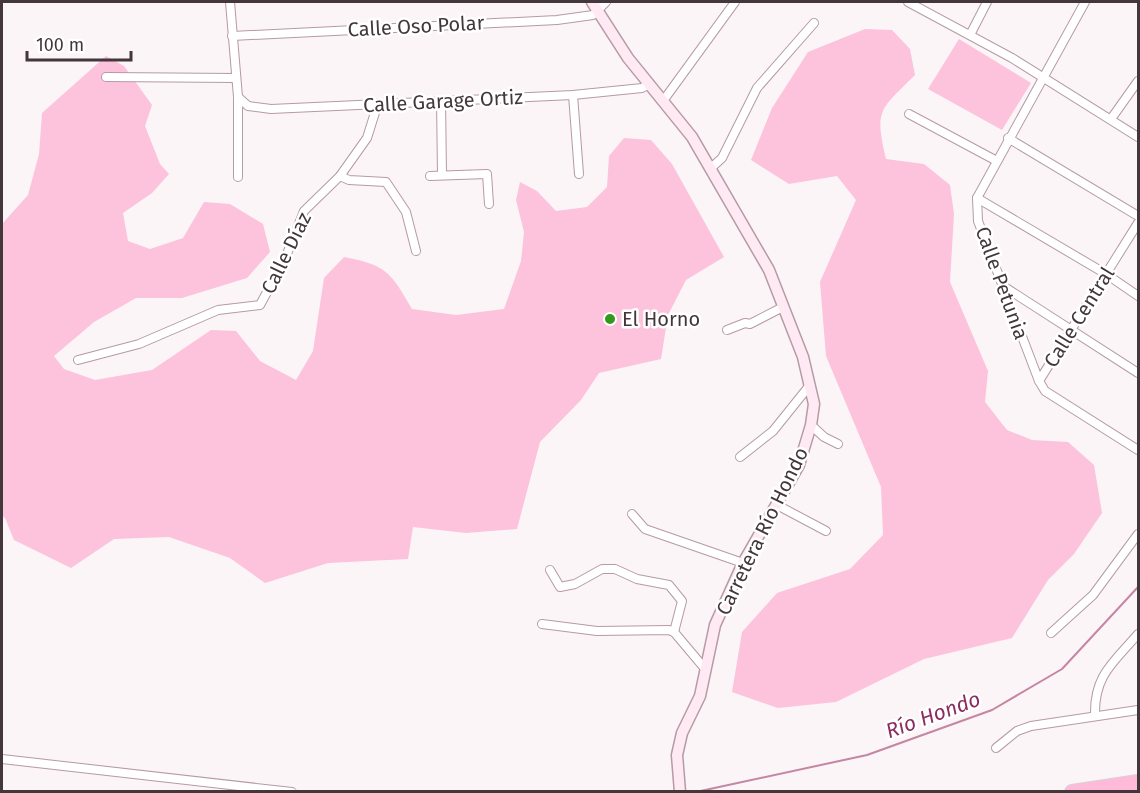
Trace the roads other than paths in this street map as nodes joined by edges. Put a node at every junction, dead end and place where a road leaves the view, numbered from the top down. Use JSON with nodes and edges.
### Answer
{"nodes":[{"id":1,"x":230,"y":2,"type":"edge"},
{"id":2,"x":606,"y":2,"type":"edge"},
{"id":3,"x":735,"y":2,"type":"edge"},
{"id":4,"x":908,"y":2,"type":"edge"},
{"id":5,"x":987,"y":2,"type":"edge"},
{"id":6,"x":1085,"y":2,"type":"edge"},
{"id":7,"x":596,"y":6,"type":"edge"},
{"id":8,"x":814,"y":23,"type":"dead end"},
{"id":9,"x":970,"y":34,"type":"junction"},
{"id":10,"x":232,"y":36,"type":"junction"},
{"id":11,"x":106,"y":77,"type":"dead end"},
{"id":12,"x":236,"y":78,"type":"junction"},
{"id":13,"x":1042,"y":78,"type":"junction"},
{"id":14,"x":1138,"y":81,"type":"edge"},
{"id":15,"x":649,"y":84,"type":"junction"},
{"id":16,"x":573,"y":95,"type":"junction"},
{"id":17,"x":238,"y":98,"type":"junction"},
{"id":18,"x":441,"y":100,"type":"junction"},
{"id":19,"x":663,"y":101,"type":"junction"},
{"id":20,"x":378,"y":103,"type":"junction"},
{"id":21,"x":909,"y":114,"type":"dead end"},
{"id":22,"x":1110,"y":119,"type":"junction"},
{"id":23,"x":1138,"y":137,"type":"edge"},
{"id":24,"x":1008,"y":138,"type":"junction"},
{"id":25,"x":995,"y":160,"type":"junction"},
{"id":26,"x":710,"y":169,"type":"junction"},
{"id":27,"x":442,"y":174,"type":"junction"},
{"id":28,"x":579,"y":174,"type":"dead end"},
{"id":29,"x":340,"y":176,"type":"junction"},
{"id":30,"x":238,"y":177,"type":"dead end"},
{"id":31,"x":430,"y":177,"type":"dead end"},
{"id":32,"x":977,"y":198,"type":"junction"},
{"id":33,"x":489,"y":204,"type":"dead end"},
{"id":34,"x":1138,"y":216,"type":"edge"},
{"id":35,"x":1138,"y":223,"type":"edge"},
{"id":36,"x":416,"y":251,"type":"dead end"},
{"id":37,"x":1107,"y":274,"type":"junction"},
{"id":38,"x":1003,"y":286,"type":"junction"},
{"id":39,"x":1138,"y":296,"type":"edge"},
{"id":40,"x":783,"y":307,"type":"junction"},
{"id":41,"x":1072,"y":329,"type":"junction"},
{"id":42,"x":727,"y":330,"type":"dead end"},
{"id":43,"x":78,"y":360,"type":"dead end"},
{"id":44,"x":1138,"y":373,"type":"edge"},
{"id":45,"x":1039,"y":381,"type":"junction"},
{"id":46,"x":810,"y":385,"type":"junction"},
{"id":47,"x":812,"y":425,"type":"junction"},
{"id":48,"x":838,"y":444,"type":"dead end"},
{"id":49,"x":1138,"y":450,"type":"edge"},
{"id":50,"x":740,"y":457,"type":"dead end"},
{"id":51,"x":777,"y":505,"type":"junction"},
{"id":52,"x":632,"y":514,"type":"dead end"},
{"id":53,"x":826,"y":531,"type":"dead end"},
{"id":54,"x":1138,"y":534,"type":"edge"},
{"id":55,"x":743,"y":563,"type":"junction"},
{"id":56,"x":550,"y":570,"type":"dead end"},
{"id":57,"x":542,"y":624,"type":"dead end"},
{"id":58,"x":674,"y":632,"type":"junction"},
{"id":59,"x":1051,"y":633,"type":"dead end"},
{"id":60,"x":1138,"y":634,"type":"edge"},
{"id":61,"x":706,"y":670,"type":"junction"},
{"id":62,"x":1138,"y":710,"type":"edge"},
{"id":63,"x":1095,"y":715,"type":"junction"},
{"id":64,"x":996,"y":748,"type":"dead end"},
{"id":65,"x":2,"y":759,"type":"edge"},
{"id":66,"x":1138,"y":782,"type":"edge"},
{"id":67,"x":292,"y":792,"type":"edge"},
{"id":68,"x":680,"y":792,"type":"edge"},
{"id":69,"x":1072,"y":792,"type":"edge"}],
"edges":[{"from":1,"to":10,"type":"street"},
{"from":2,"to":7,"type":"street"},
{"from":3,"to":19,"type":"street"},
{"from":4,"to":9,"type":"street"},
{"from":5,"to":9,"type":"street"},
{"from":6,"to":13,"type":"street"},
{"from":7,"to":10,"type":"street","name":"Calle Oso Polar"},
{"from":7,"to":15,"type":"street","name":"Carretera Río Hondo"},
{"from":8,"to":26,"type":"street"},
{"from":9,"to":13,"type":"street"},
{"from":10,"to":12,"type":"street"},
{"from":11,"to":12,"type":"street"},
{"from":12,"to":17,"type":"street"},
{"from":13,"to":22,"type":"street"},
{"from":13,"to":24,"type":"street"},
{"from":14,"to":22,"type":"street"},
{"from":15,"to":16,"type":"street","name":"Calle Garage Ortiz"},
{"from":15,"to":19,"type":"street","name":"Carretera Río Hondo"},
{"from":16,"to":18,"type":"street","name":"Calle Garage Ortiz"},
{"from":16,"to":28,"type":"street"},
{"from":17,"to":20,"type":"street","name":"Calle Garage Ortiz"},
{"from":17,"to":30,"type":"street"},
{"from":18,"to":20,"type":"street","name":"Calle Garage Ortiz"},
{"from":18,"to":27,"type":"street"},
{"from":19,"to":26,"type":"street","name":"Carretera Río Hondo"},
{"from":20,"to":29,"type":"street","name":"Calle Díaz"},
{"from":21,"to":25,"type":"street"},
{"from":22,"to":23,"type":"street"},
{"from":24,"to":25,"type":"street"},
{"from":24,"to":34,"type":"street"},
{"from":25,"to":32,"type":"street"},
{"from":26,"to":40,"type":"street","name":"Carretera Río Hondo"},
{"from":27,"to":31,"type":"street"},
{"from":27,"to":33,"type":"street"},
{"from":29,"to":36,"type":"street"},
{"from":29,"to":43,"type":"street","name":"Calle Díaz"},
{"from":32,"to":37,"type":"street"},
{"from":32,"to":38,"type":"street","name":"Calle Petunia"},
{"from":35,"to":37,"type":"street","name":"Calle Central"},
{"from":37,"to":39,"type":"street"},
{"from":37,"to":41,"type":"street","name":"Calle Central"},
{"from":38,"to":41,"type":"street"},
{"from":38,"to":45,"type":"street","name":"Calle Petunia"},
{"from":40,"to":42,"type":"street"},
{"from":40,"to":46,"type":"street","name":"Carretera Río Hondo"},
{"from":41,"to":44,"type":"street"},
{"from":41,"to":45,"type":"street","name":"Calle Central"},
{"from":45,"to":49,"type":"street","name":"Calle Petunia"},
{"from":46,"to":47,"type":"street","name":"Carretera Río Hondo"},
{"from":46,"to":50,"type":"street"},
{"from":47,"to":48,"type":"street"},
{"from":47,"to":51,"type":"street","name":"Carretera Río Hondo"},
{"from":51,"to":53,"type":"street"},
{"from":51,"to":55,"type":"street","name":"Carretera Río Hondo"},
{"from":52,"to":55,"type":"street"},
{"from":54,"to":59,"type":"street"},
{"from":55,"to":61,"type":"street","name":"Carretera Río Hondo"},
{"from":56,"to":58,"type":"street"},
{"from":57,"to":58,"type":"street"},
{"from":58,"to":61,"type":"street"},
{"from":60,"to":63,"type":"street"},
{"from":61,"to":68,"type":"street","name":"Carretera Río Hondo"},
{"from":62,"to":63,"type":"street"},
{"from":63,"to":64,"type":"street"},
{"from":65,"to":67,"type":"street"},
{"from":66,"to":69,"type":"highway"}]}
